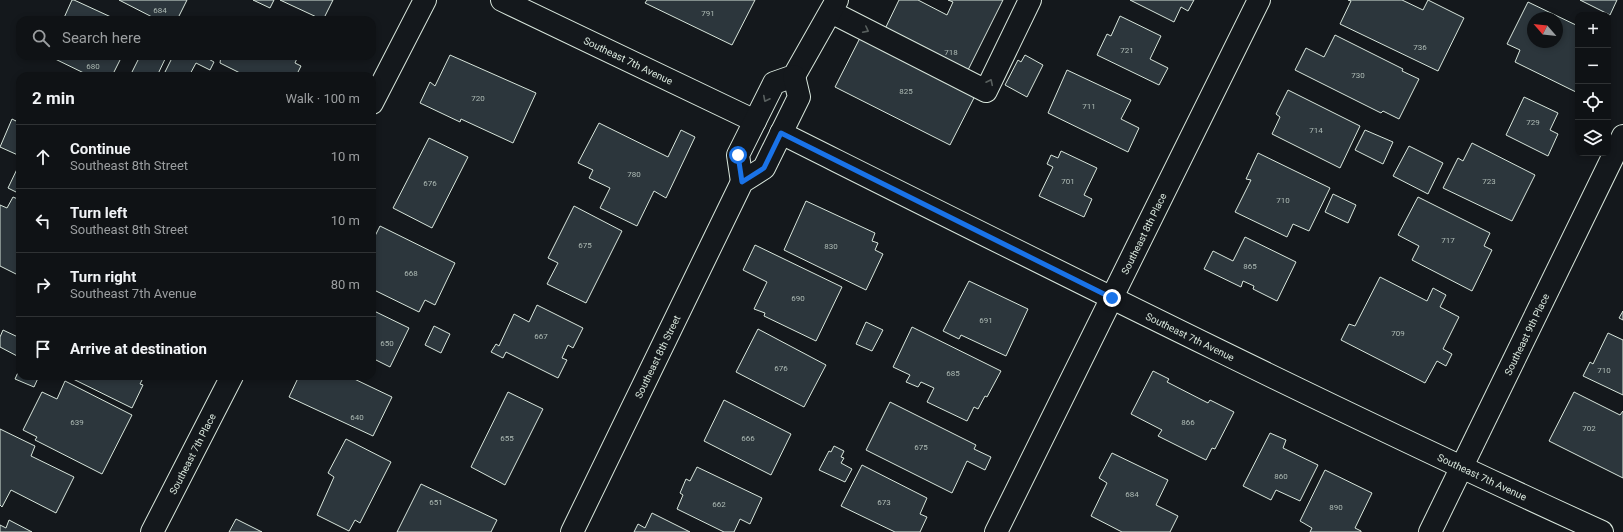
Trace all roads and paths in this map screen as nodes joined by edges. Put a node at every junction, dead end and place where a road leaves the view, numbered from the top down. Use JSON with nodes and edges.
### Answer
{"nodes":[{"id":1,"x":425,"y":0,"type":"edge"},
{"id":2,"x":502,"y":0,"type":"edge"},
{"id":3,"x":1030,"y":0,"type":"edge"},
{"id":4,"x":1259,"y":0,"type":"edge"},
{"id":5,"x":834,"y":6,"type":"edge"},
{"id":6,"x":794,"y":76,"type":"junction"},
{"id":7,"x":376,"y":95,"type":"edge"},
{"id":8,"x":755,"y":121,"type":"junction"},
{"id":9,"x":781,"y":133,"type":"junction"},
{"id":10,"x":1623,"y":136,"type":"edge"},
{"id":11,"x":742,"y":182,"type":"junction"},
{"id":12,"x":1112,"y":298,"type":"junction"},
{"id":13,"x":230,"y":380,"type":"edge"},
{"id":14,"x":1462,"y":468,"type":"junction"},
{"id":15,"x":152,"y":532,"type":"edge"},
{"id":16,"x":572,"y":532,"type":"edge"},
{"id":17,"x":996,"y":532,"type":"edge"},
{"id":18,"x":1430,"y":532,"type":"edge"},
{"id":19,"x":1602,"y":532,"type":"edge"}],
"edges":[{"from":1,"to":7,"type":"street"},
{"from":2,"to":8,"type":"street","name":"Southeast 7th Avenue"},
{"from":5,"to":3,"type":"street","one_way":true},
{"from":4,"to":12,"type":"street","name":"Southeast 8th Place"},
{"from":5,"to":6,"type":"street"},
{"from":6,"to":8,"type":"street","one_way":true},
{"from":6,"to":9,"type":"street"},
{"from":8,"to":11,"type":"street"},
{"from":9,"to":11,"type":"street"},
{"from":9,"to":12,"type":"street","name":"Southeast 7th Avenue"},
{"from":10,"to":14,"type":"street","name":"Southeast 9th Place"},
{"from":11,"to":16,"type":"street","name":"Southeast 8th Street"},
{"from":12,"to":14,"type":"street","name":"Southeast 7th Avenue"},
{"from":12,"to":17,"type":"street","name":"Southeast 8th Place"},
{"from":13,"to":15,"type":"street","name":"Southeast 7th Place"},
{"from":14,"to":18,"type":"street","name":"Southeast 9th Place"},
{"from":14,"to":19,"type":"street","name":"Southeast 7th Avenue"}]}
